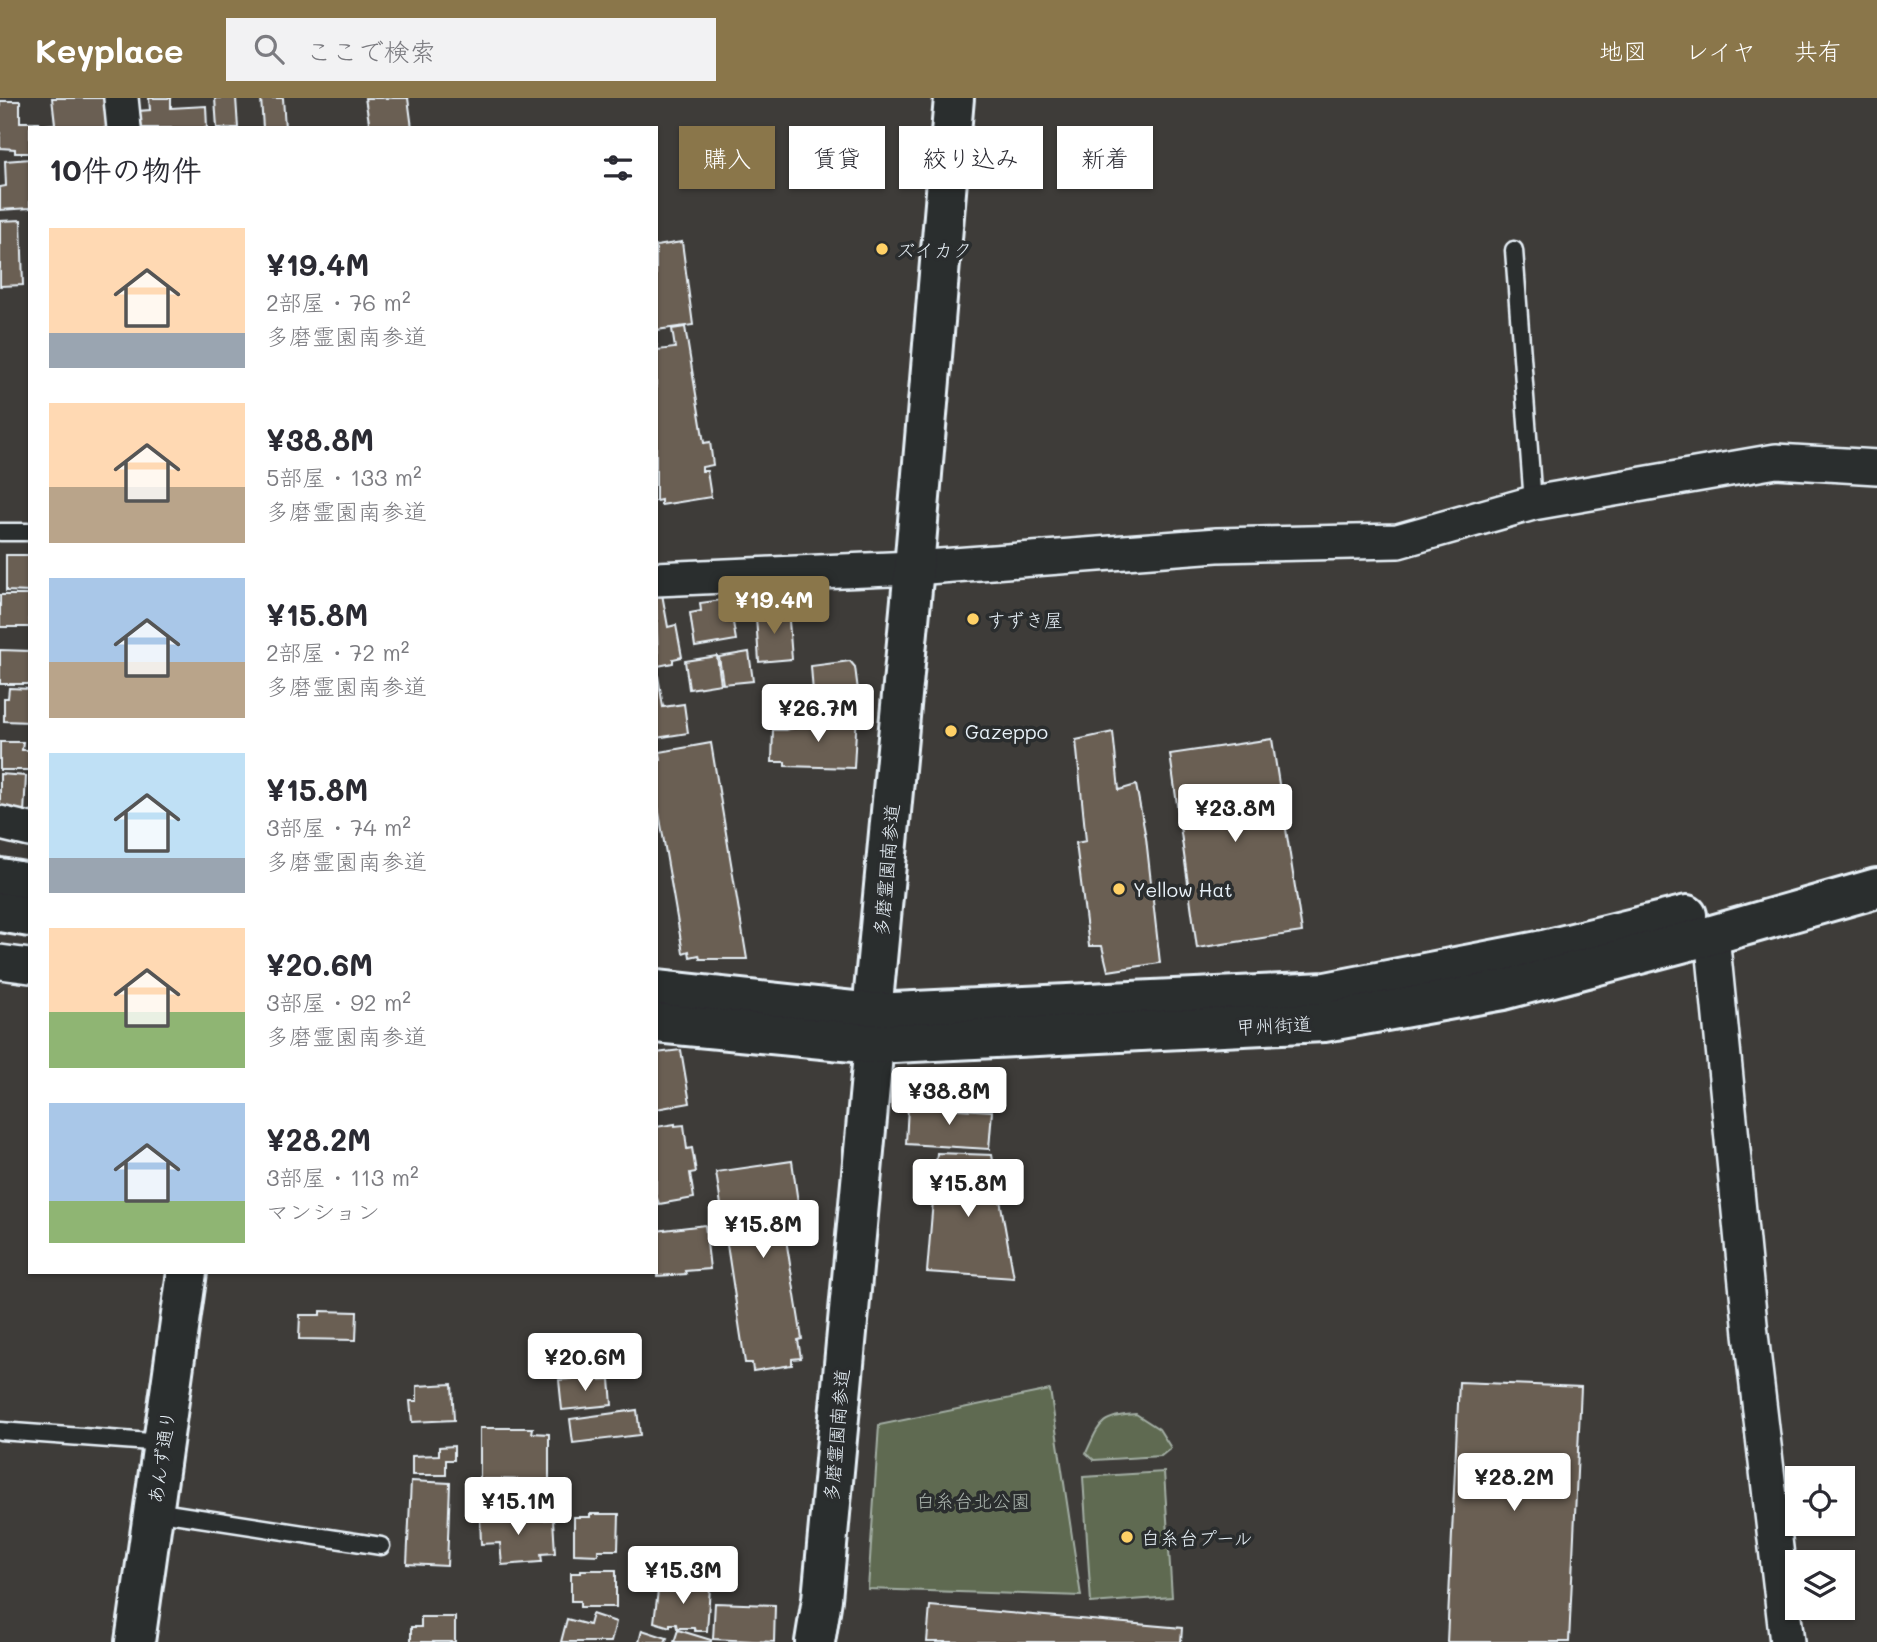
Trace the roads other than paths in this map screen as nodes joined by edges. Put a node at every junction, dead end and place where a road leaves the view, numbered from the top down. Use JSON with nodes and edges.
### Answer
{"nodes":[{"id":1,"x":121,"y":98,"type":"edge"},
{"id":2,"x":954,"y":98,"type":"edge"},
{"id":3,"x":124,"y":126,"type":"edge"},
{"id":4,"x":1514,"y":250,"type":"dead end"},
{"id":5,"x":1877,"y":467,"type":"edge"},
{"id":6,"x":1533,"y":503,"type":"junction"},
{"id":7,"x":0,"y":532,"type":"edge"},
{"id":8,"x":28,"y":532,"type":"edge"},
{"id":9,"x":914,"y":568,"type":"junction"},
{"id":10,"x":658,"y":579,"type":"edge"},
{"id":11,"x":0,"y":823,"type":"edge"},
{"id":12,"x":28,"y":830,"type":"edge"},
{"id":13,"x":1877,"y":861,"type":"edge"},
{"id":14,"x":0,"y":877,"type":"edge"},
{"id":15,"x":28,"y":883,"type":"edge"},
{"id":16,"x":1877,"y":888,"type":"edge"},
{"id":17,"x":0,"y":912,"type":"edge"},
{"id":18,"x":28,"y":917,"type":"edge"},
{"id":19,"x":1713,"y":935,"type":"junction"},
{"id":20,"x":0,"y":962,"type":"edge"},
{"id":21,"x":28,"y":966,"type":"edge"},
{"id":22,"x":658,"y":990,"type":"edge"},
{"id":23,"x":658,"y":1023,"type":"edge"},
{"id":24,"x":873,"y":1029,"type":"junction"},
{"id":25,"x":187,"y":1274,"type":"edge"},
{"id":26,"x":0,"y":1431,"type":"edge"},
{"id":27,"x":164,"y":1443,"type":"junction"},
{"id":28,"x":154,"y":1511,"type":"junction"},
{"id":29,"x":381,"y":1546,"type":"dead end"},
{"id":30,"x":135,"y":1642,"type":"edge"},
{"id":31,"x":816,"y":1642,"type":"edge"},
{"id":32,"x":1787,"y":1642,"type":"edge"}],
"edges":[{"from":1,"to":3,"type":"street"},
{"from":2,"to":9,"type":"main road","name":"多磨霊園南参道"},
{"from":4,"to":6,"type":"lane"},
{"from":5,"to":6,"type":"street"},
{"from":6,"to":9,"type":"street"},
{"from":7,"to":8,"type":"lane"},
{"from":9,"to":10,"type":"street"},
{"from":9,"to":24,"type":"main road","name":"多磨霊園南参道"},
{"from":11,"to":12,"type":"street"},
{"from":13,"to":24,"type":"main road","name":"甲州街道"},
{"from":14,"to":15,"type":"main road"},
{"from":16,"to":19,"type":"main road","name":"甲州街道"},
{"from":17,"to":18,"type":"main road"},
{"from":19,"to":24,"type":"main road","name":"甲州街道"},
{"from":19,"to":32,"type":"street"},
{"from":20,"to":21,"type":"street"},
{"from":22,"to":24,"type":"main road","name":"甲州街道"},
{"from":23,"to":24,"type":"main road","name":"甲州街道"},
{"from":24,"to":31,"type":"main road","name":"多磨霊園南参道"},
{"from":25,"to":27,"type":"main road","name":"あんず通り"},
{"from":26,"to":27,"type":"lane"},
{"from":27,"to":28,"type":"main road","name":"あんず通り"},
{"from":28,"to":29,"type":"lane"},
{"from":28,"to":30,"type":"main road","name":"あんず通り"}]}
